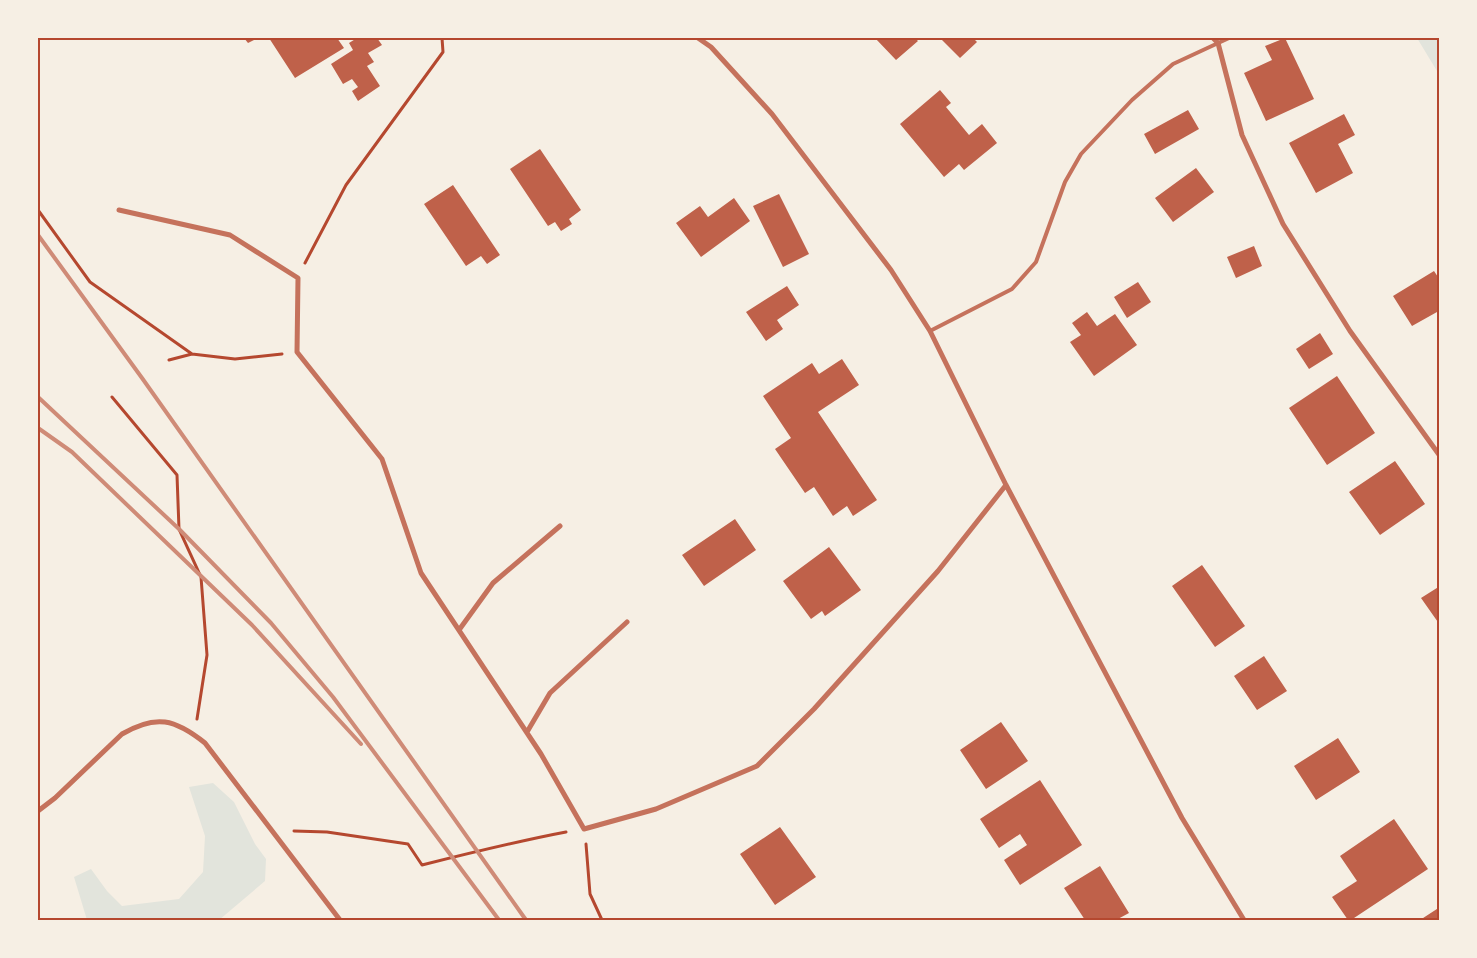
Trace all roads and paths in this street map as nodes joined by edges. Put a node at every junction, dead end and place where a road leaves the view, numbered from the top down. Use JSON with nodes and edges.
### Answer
{"nodes":[{"id":1,"x":442,"y":38,"type":"edge"},
{"id":2,"x":698,"y":38,"type":"edge"},
{"id":3,"x":1213,"y":38,"type":"edge"},
{"id":4,"x":1229,"y":38,"type":"edge"},
{"id":5,"x":1218,"y":43,"type":"junction"},
{"id":6,"x":38,"y":210,"type":"edge"},
{"id":7,"x":119,"y":210,"type":"dead end"},
{"id":8,"x":298,"y":278,"type":"junction"},
{"id":9,"x":930,"y":331,"type":"junction"},
{"id":10,"x":297,"y":352,"type":"junction"},
{"id":11,"x":192,"y":354,"type":"junction"},
{"id":12,"x":169,"y":360,"type":"dead end"},
{"id":13,"x":112,"y":397,"type":"dead end"},
{"id":14,"x":1440,"y":456,"type":"edge"},
{"id":15,"x":1006,"y":485,"type":"junction"},
{"id":16,"x":560,"y":526,"type":"dead end"},
{"id":17,"x":627,"y":622,"type":"dead end"},
{"id":18,"x":459,"y":630,"type":"junction"},
{"id":19,"x":527,"y":732,"type":"junction"},
{"id":20,"x":194,"y":734,"type":"junction"},
{"id":21,"x":38,"y":811,"type":"edge"},
{"id":22,"x":584,"y":829,"type":"junction"},
{"id":23,"x":271,"y":830,"type":"junction"},
{"id":24,"x":340,"y":920,"type":"edge"},
{"id":25,"x":602,"y":920,"type":"edge"},
{"id":26,"x":1244,"y":920,"type":"edge"}],
"edges":[{"from":1,"to":8,"type":"path"},
{"from":2,"to":9,"type":"street"},
{"from":3,"to":5,"type":"street"},
{"from":4,"to":5,"type":"lane"},
{"from":5,"to":9,"type":"lane"},
{"from":5,"to":14,"type":"street"},
{"from":6,"to":11,"type":"path"},
{"from":7,"to":8,"type":"street"},
{"from":8,"to":10,"type":"street"},
{"from":9,"to":15,"type":"street"},
{"from":10,"to":11,"type":"path"},
{"from":10,"to":18,"type":"street"},
{"from":11,"to":12,"type":"path"},
{"from":13,"to":20,"type":"path"},
{"from":15,"to":22,"type":"street"},
{"from":15,"to":26,"type":"street"},
{"from":16,"to":18,"type":"street"},
{"from":17,"to":19,"type":"street"},
{"from":18,"to":19,"type":"street"},
{"from":19,"to":22,"type":"street"},
{"from":20,"to":21,"type":"street"},
{"from":20,"to":23,"type":"street"},
{"from":22,"to":23,"type":"path"},
{"from":22,"to":25,"type":"path"},
{"from":23,"to":24,"type":"street"}]}
